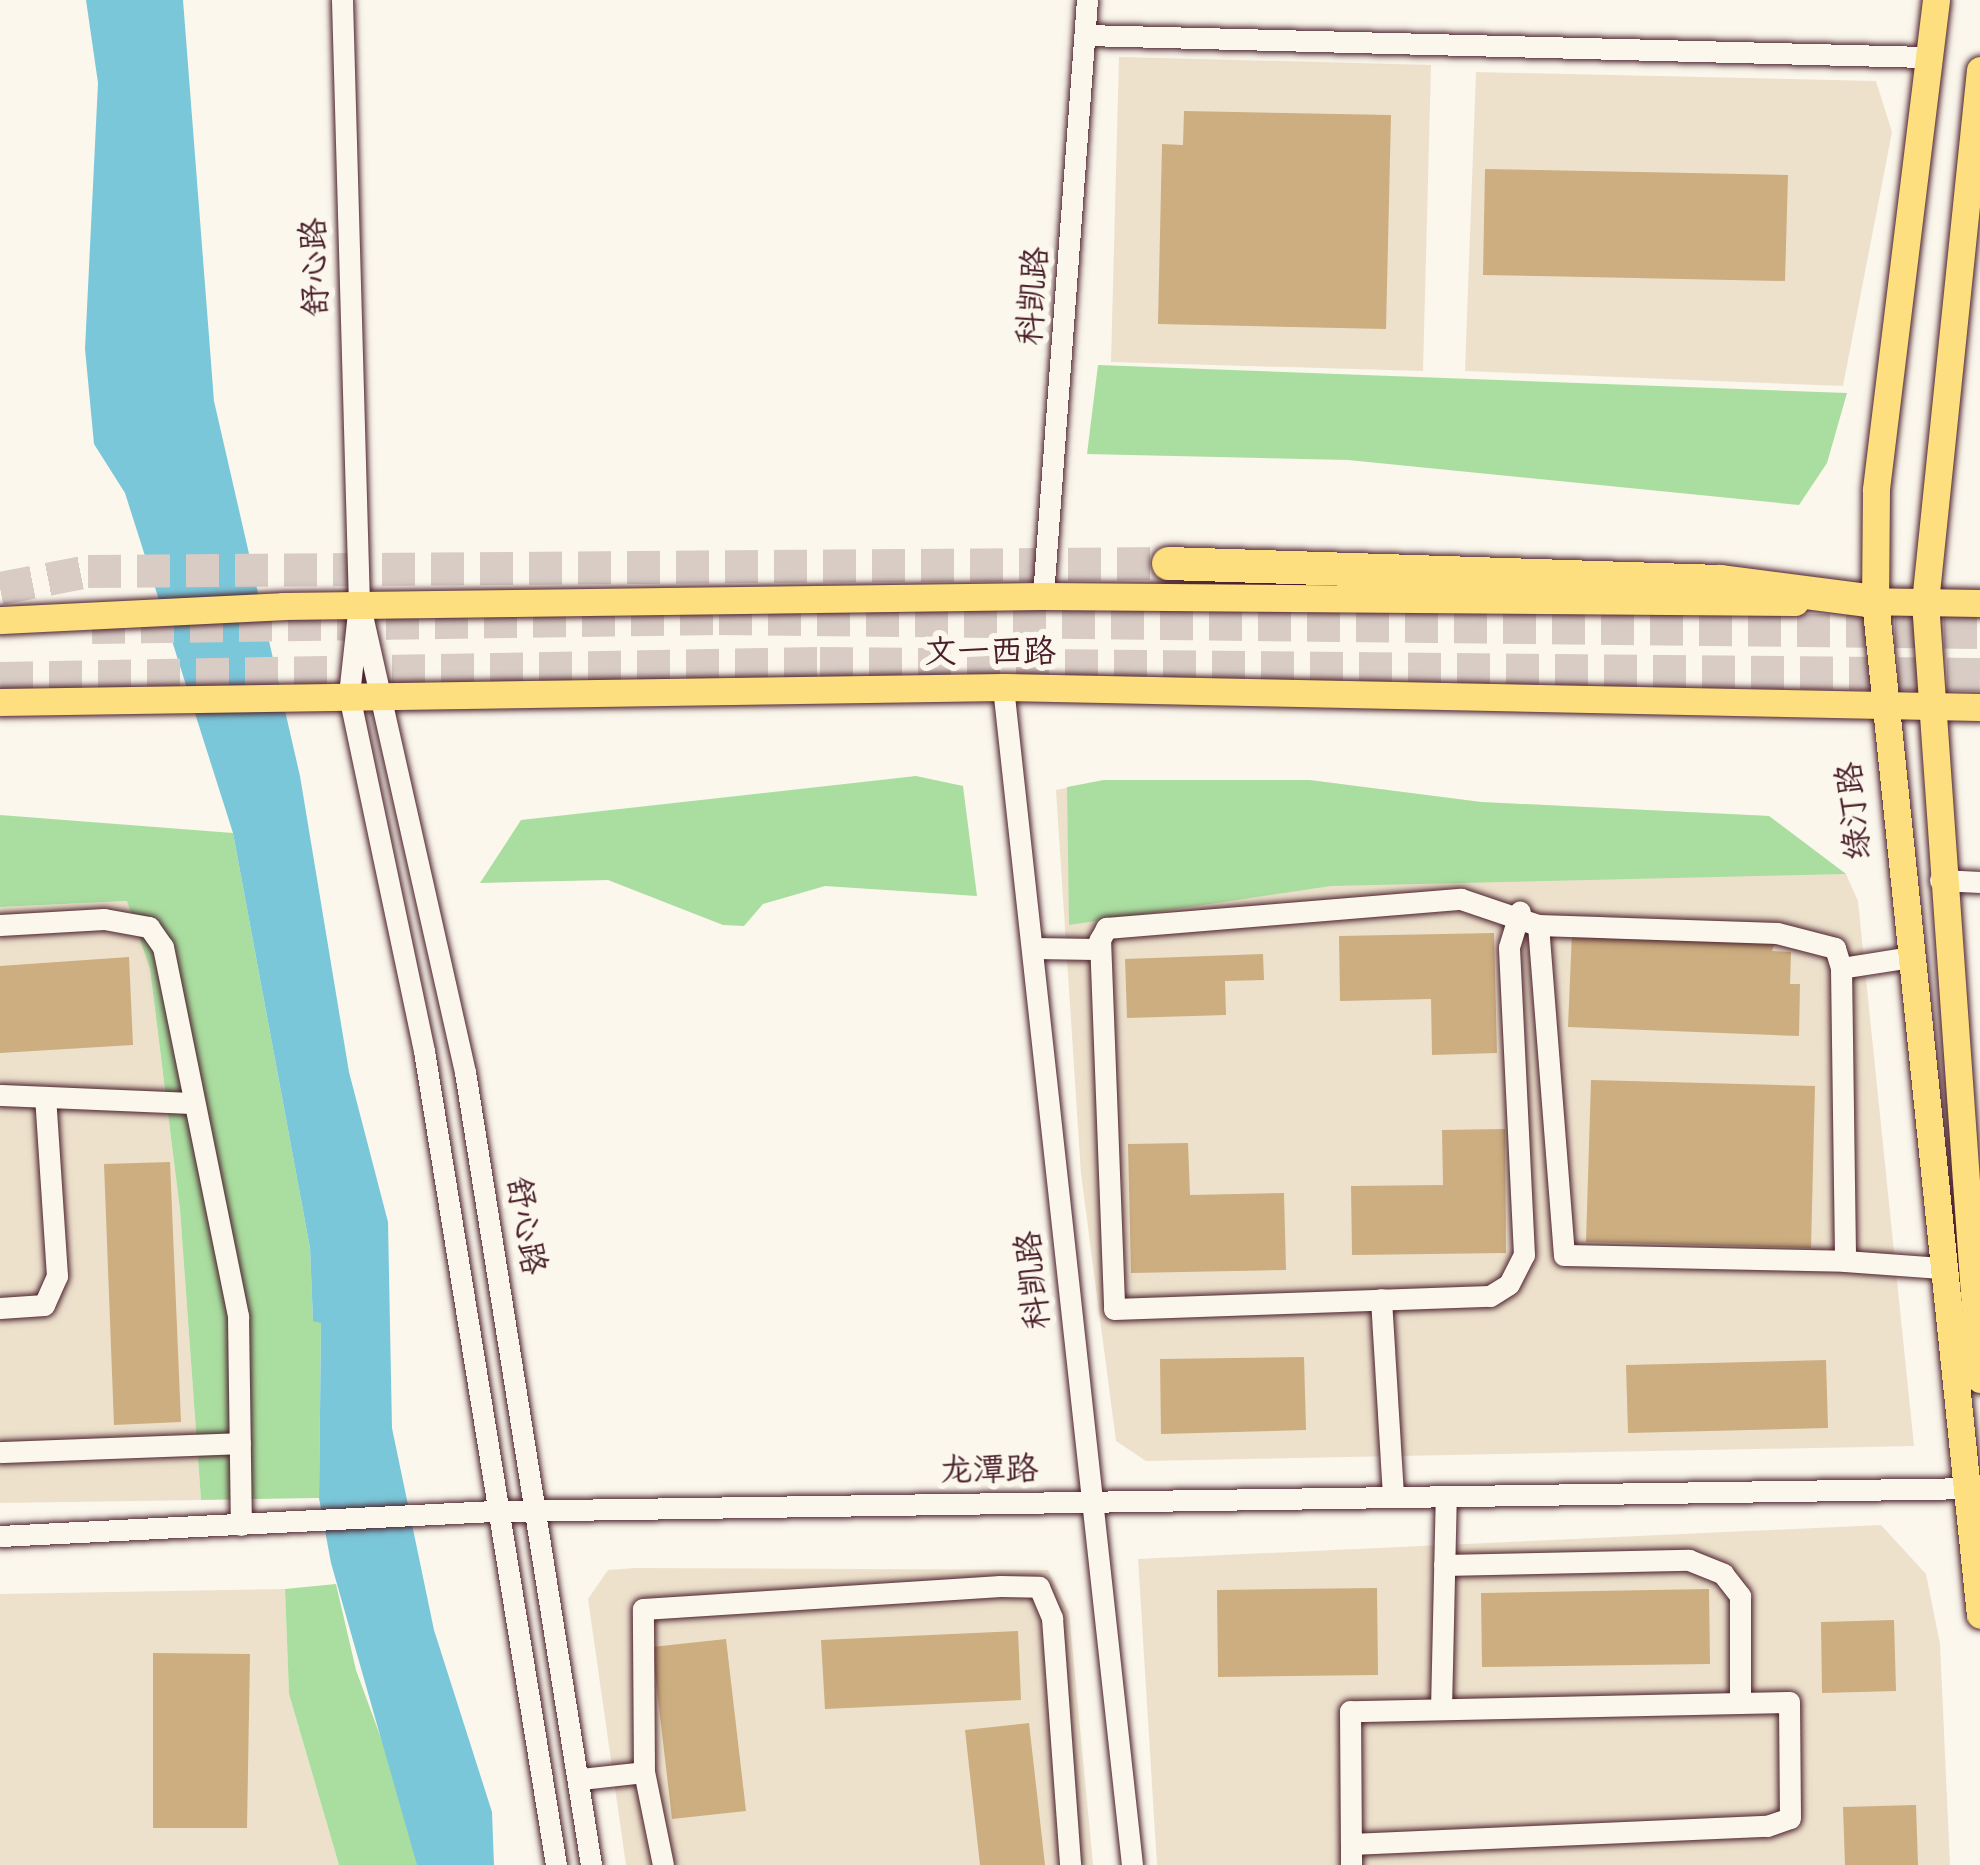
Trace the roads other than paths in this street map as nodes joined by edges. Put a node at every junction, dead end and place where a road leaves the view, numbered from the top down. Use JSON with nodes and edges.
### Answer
{"nodes":[{"id":1,"x":342,"y":0,"type":"edge"},
{"id":2,"x":1087,"y":0,"type":"edge"},
{"id":3,"x":1936,"y":0,"type":"edge"},
{"id":4,"x":1085,"y":35,"type":"junction"},
{"id":5,"x":1928,"y":57,"type":"junction"},
{"id":6,"x":1980,"y":70,"type":"edge"},
{"id":7,"x":1168,"y":563,"type":"tunnel mouth"},
{"id":8,"x":1043,"y":596,"type":"junction"},
{"id":9,"x":1875,"y":601,"type":"junction"},
{"id":10,"x":1925,"y":602,"type":"junction"},
{"id":11,"x":1980,"y":603,"type":"edge"},
{"id":12,"x":359,"y":604,"type":"junction"},
{"id":13,"x":0,"y":620,"type":"edge"},
{"id":14,"x":1003,"y":687,"type":"junction"},
{"id":15,"x":350,"y":695,"type":"junction"},
{"id":16,"x":386,"y":695,"type":"junction"},
{"id":17,"x":0,"y":702,"type":"edge"},
{"id":18,"x":1881,"y":705,"type":"junction"},
{"id":19,"x":1931,"y":706,"type":"junction"},
{"id":20,"x":1980,"y":707,"type":"edge"},
{"id":21,"x":1940,"y":880,"type":"junction"},
{"id":22,"x":1980,"y":882,"type":"edge"},
{"id":23,"x":1529,"y":919,"type":"junction"},
{"id":24,"x":0,"y":925,"type":"edge"},
{"id":25,"x":1100,"y":939,"type":"junction"},
{"id":26,"x":1034,"y":948,"type":"junction"},
{"id":27,"x":1905,"y":958,"type":"junction"},
{"id":28,"x":1840,"y":968,"type":"junction"},
{"id":29,"x":0,"y":1095,"type":"edge"},
{"id":30,"x":45,"y":1097,"type":"junction"},
{"id":31,"x":193,"y":1103,"type":"junction"},
{"id":32,"x":1845,"y":1261,"type":"junction"},
{"id":33,"x":1941,"y":1268,"type":"junction"},
{"id":34,"x":1381,"y":1299,"type":"junction"},
{"id":35,"x":0,"y":1308,"type":"edge"},
{"id":36,"x":1980,"y":1379,"type":"edge"},
{"id":37,"x":240,"y":1443,"type":"junction"},
{"id":38,"x":0,"y":1452,"type":"edge"},
{"id":39,"x":1971,"y":1488,"type":"edge"},
{"id":40,"x":1446,"y":1496,"type":"junction"},
{"id":41,"x":1393,"y":1497,"type":"junction"},
{"id":42,"x":1090,"y":1502,"type":"junction"},
{"id":43,"x":540,"y":1510,"type":"junction"},
{"id":44,"x":497,"y":1511,"type":"junction"},
{"id":45,"x":241,"y":1525,"type":"junction"},
{"id":46,"x":0,"y":1536,"type":"edge"},
{"id":47,"x":1444,"y":1565,"type":"junction"},
{"id":48,"x":1980,"y":1615,"type":"edge"},
{"id":49,"x":1740,"y":1703,"type":"junction"},
{"id":50,"x":1441,"y":1709,"type":"junction"},
{"id":51,"x":644,"y":1772,"type":"junction"},
{"id":52,"x":581,"y":1779,"type":"junction"},
{"id":53,"x":1351,"y":1854,"type":"edge"},
{"id":54,"x":556,"y":1865,"type":"edge"},
{"id":55,"x":591,"y":1865,"type":"edge"},
{"id":56,"x":663,"y":1865,"type":"edge"},
{"id":57,"x":1070,"y":1865,"type":"edge"},
{"id":58,"x":1132,"y":1865,"type":"edge"}],
"edges":[{"from":1,"to":12,"type":"street","name":"舒心路"},
{"from":2,"to":4,"type":"street","name":"科凯路"},
{"from":3,"to":5,"type":"main road","name":"绿汀路"},
{"from":4,"to":5,"type":"street"},
{"from":4,"to":8,"type":"street","name":"科凯路"},
{"from":5,"to":9,"type":"main road","name":"绿汀路"},
{"from":6,"to":10,"type":"main road"},
{"from":7,"to":9,"type":"highway"},
{"from":8,"to":9,"type":"main road"},
{"from":8,"to":12,"type":"main road"},
{"from":9,"to":10,"type":"main road"},
{"from":9,"to":18,"type":"main road","name":"绿汀路"},
{"from":10,"to":11,"type":"main road"},
{"from":10,"to":19,"type":"main road"},
{"from":12,"to":13,"type":"main road"},
{"from":12,"to":15,"type":"street","name":"舒心路"},
{"from":12,"to":16,"type":"street","name":"舒心路"},
{"from":14,"to":16,"type":"main road","name":"文一西路"},
{"from":14,"to":18,"type":"main road","name":"文一西路"},
{"from":14,"to":26,"type":"street","name":"科凯路"},
{"from":15,"to":16,"type":"main road","name":"文一西路"},
{"from":15,"to":17,"type":"main road","name":"文一西路"},
{"from":15,"to":44,"type":"street","name":"舒心路"},
{"from":16,"to":43,"type":"street","name":"舒心路"},
{"from":18,"to":19,"type":"main road","name":"文一西路"},
{"from":18,"to":27,"type":"main road","name":"绿汀路"},
{"from":19,"to":20,"type":"main road","name":"文一西路"},
{"from":19,"to":21,"type":"main road"},
{"from":21,"to":22,"type":"street"},
{"from":21,"to":36,"type":"main road"},
{"from":23,"to":25,"type":"street"},
{"from":23,"to":28,"type":"street"},
{"from":23,"to":32,"type":"street"},
{"from":23,"to":34,"type":"street"},
{"from":24,"to":31,"type":"street"},
{"from":25,"to":26,"type":"street"},
{"from":25,"to":34,"type":"street"},
{"from":26,"to":42,"type":"street","name":"科凯路"},
{"from":27,"to":28,"type":"street"},
{"from":27,"to":33,"type":"main road","name":"绿汀路"},
{"from":28,"to":32,"type":"street"},
{"from":29,"to":30,"type":"street"},
{"from":30,"to":31,"type":"street"},
{"from":30,"to":35,"type":"street"},
{"from":31,"to":37,"type":"street"},
{"from":32,"to":33,"type":"street"},
{"from":33,"to":39,"type":"main road","name":"绿汀路"},
{"from":34,"to":41,"type":"street"},
{"from":37,"to":38,"type":"street"},
{"from":37,"to":45,"type":"street"},
{"from":39,"to":40,"type":"street","name":"龙潭路"},
{"from":39,"to":48,"type":"main road","name":"绿汀路"},
{"from":40,"to":41,"type":"street","name":"龙潭路"},
{"from":40,"to":47,"type":"street"},
{"from":41,"to":42,"type":"street","name":"龙潭路"},
{"from":42,"to":43,"type":"street","name":"龙潭路"},
{"from":42,"to":58,"type":"street","name":"科凯路"},
{"from":43,"to":44,"type":"street","name":"龙潭路"},
{"from":43,"to":52,"type":"street","name":"舒心路"},
{"from":44,"to":45,"type":"street","name":"龙潭路"},
{"from":44,"to":54,"type":"street","name":"舒心路"},
{"from":45,"to":46,"type":"street","name":"龙潭路"},
{"from":47,"to":49,"type":"street"},
{"from":47,"to":50,"type":"street"},
{"from":49,"to":50,"type":"street"},
{"from":49,"to":53,"type":"street"},
{"from":50,"to":53,"type":"street"},
{"from":51,"to":52,"type":"street"},
{"from":51,"to":56,"type":"street"},
{"from":51,"to":57,"type":"street"},
{"from":52,"to":55,"type":"street","name":"舒心路"}]}
